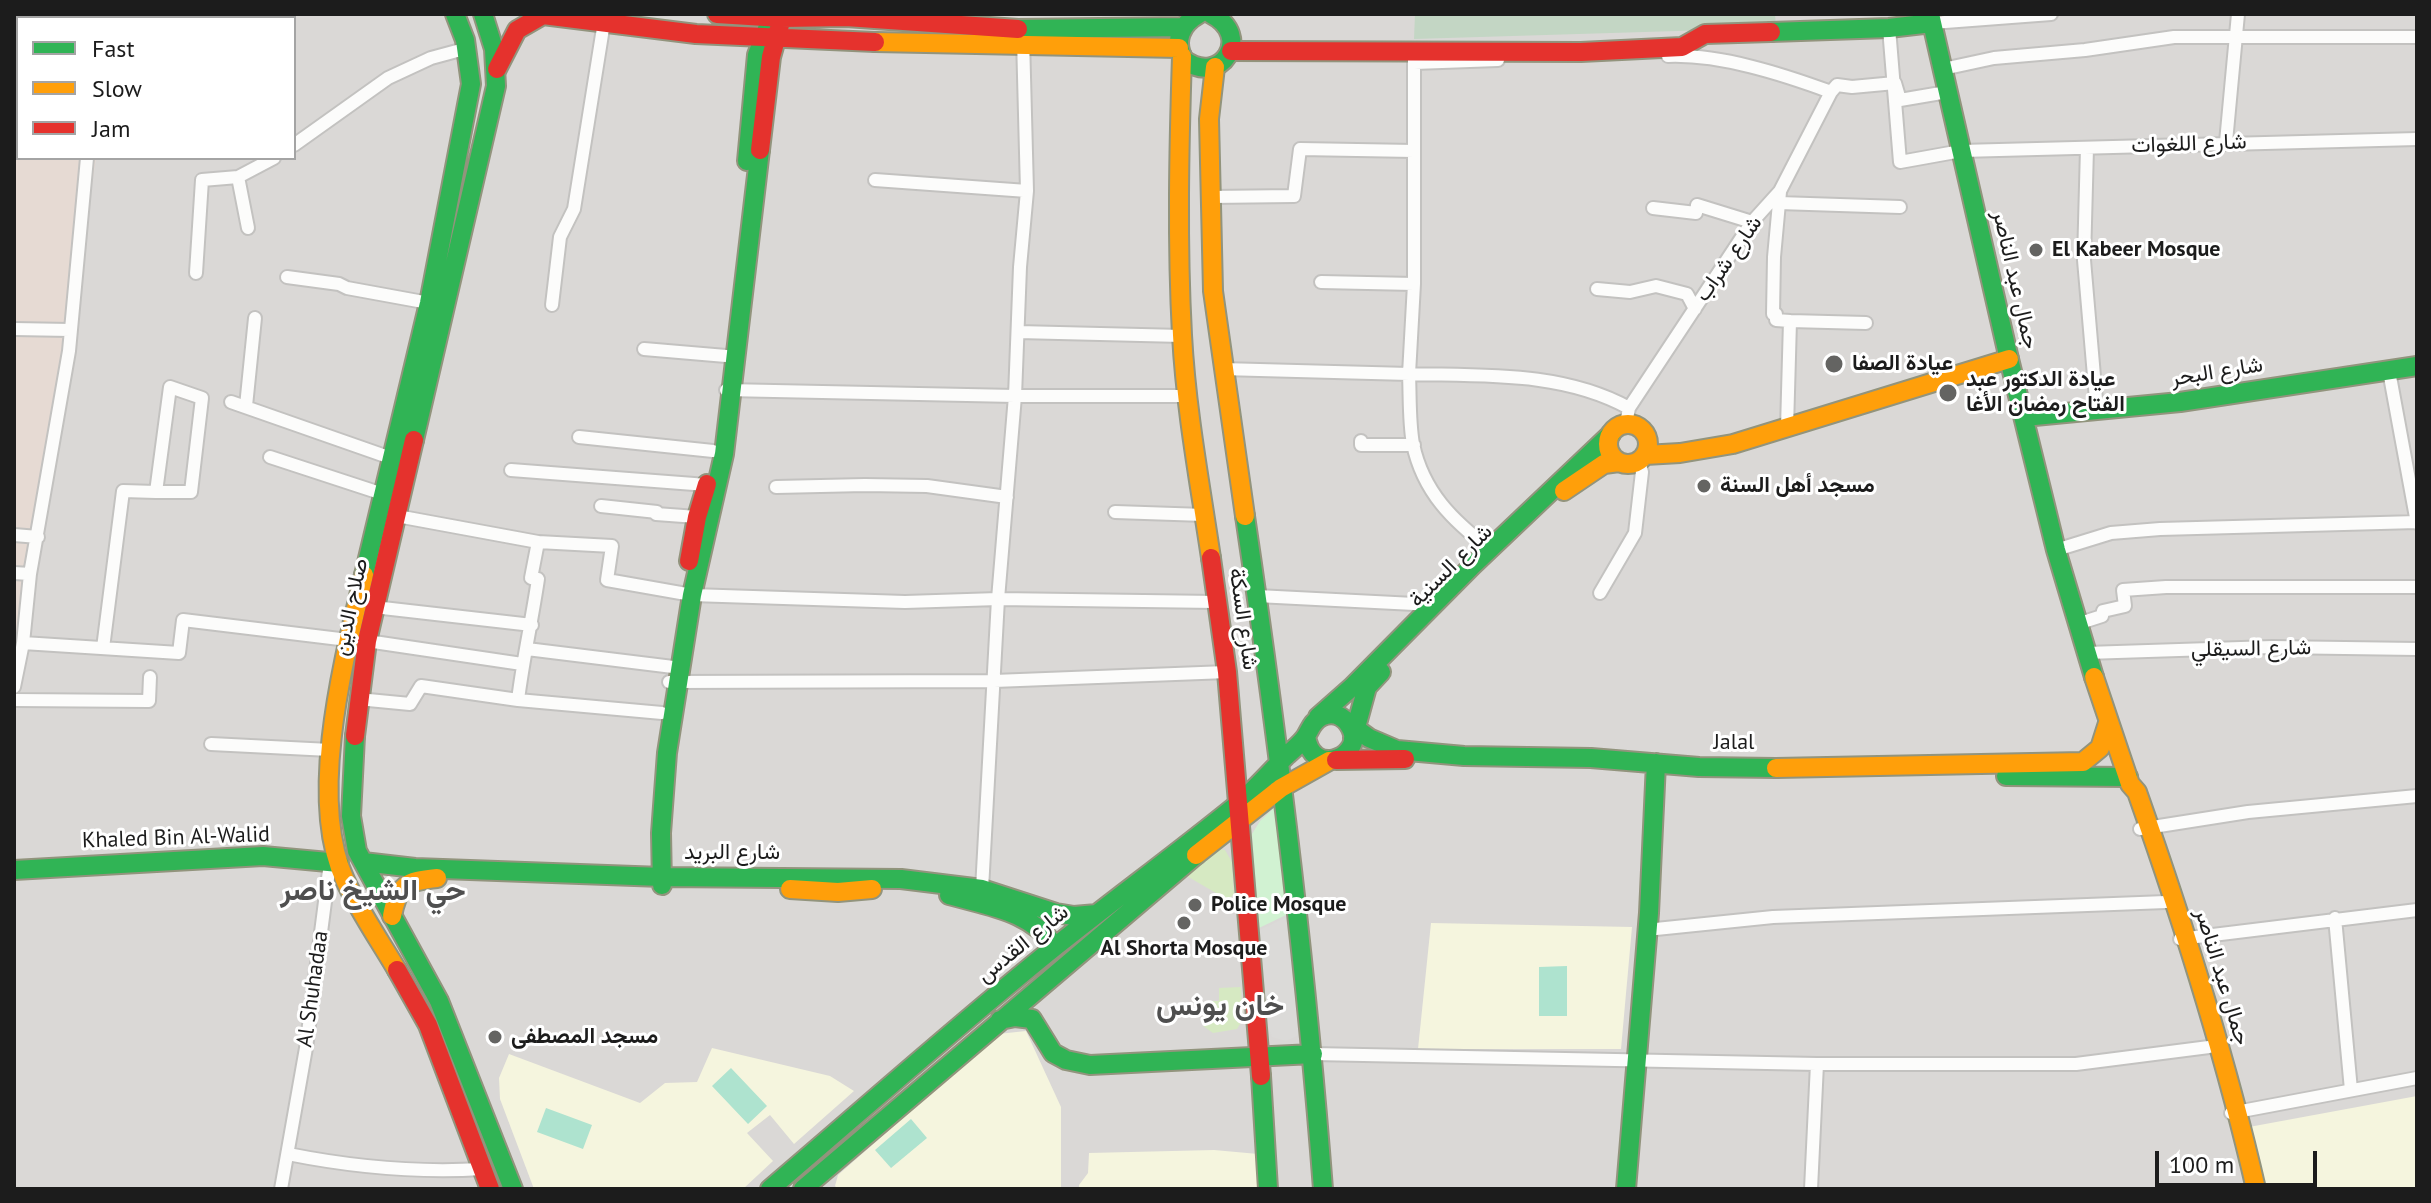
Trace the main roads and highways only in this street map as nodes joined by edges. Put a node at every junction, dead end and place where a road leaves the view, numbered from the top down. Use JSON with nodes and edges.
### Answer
{"nodes":[{"id":1,"x":455,"y":14,"type":"edge"},
{"id":2,"x":483,"y":14,"type":"edge"},
{"id":3,"x":501,"y":14,"type":"edge"},
{"id":4,"x":717,"y":14,"type":"edge"},
{"id":5,"x":776,"y":16,"type":"edge"},
{"id":6,"x":1196,"y":17,"type":"edge"},
{"id":7,"x":1931,"y":18,"type":"edge"},
{"id":8,"x":1232,"y":22,"type":"edge"},
{"id":9,"x":770,"y":36,"type":"junction"},
{"id":10,"x":1023,"y":38,"type":"junction"},
{"id":11,"x":1231,"y":51,"type":"junction"},
{"id":12,"x":1180,"y":52,"type":"junction"},
{"id":13,"x":496,"y":60,"type":"junction"},
{"id":14,"x":1215,"y":67,"type":"junction"},
{"id":15,"x":2009,"y":359,"type":"junction"},
{"id":16,"x":2417,"y":366,"type":"edge"},
{"id":17,"x":727,"y":390,"type":"junction"},
{"id":18,"x":2024,"y":417,"type":"junction"},
{"id":19,"x":1622,"y":422,"type":"junction"},
{"id":20,"x":1642,"y":458,"type":"junction"},
{"id":21,"x":1619,"y":462,"type":"junction"},
{"id":22,"x":383,"y":491,"type":"junction"},
{"id":23,"x":398,"y":510,"type":"junction"},
{"id":24,"x":687,"y":595,"type":"junction"},
{"id":25,"x":674,"y":677,"type":"junction"},
{"id":26,"x":2108,"y":723,"type":"junction"},
{"id":27,"x":1274,"y":725,"type":"junction"},
{"id":28,"x":1310,"y":727,"type":"junction"},
{"id":29,"x":1351,"y":729,"type":"junction"},
{"id":30,"x":1332,"y":760,"type":"junction"},
{"id":31,"x":1279,"y":764,"type":"junction"},
{"id":32,"x":1661,"y":769,"type":"junction"},
{"id":33,"x":2129,"y":781,"type":"junction"},
{"id":34,"x":1281,"y":788,"type":"junction"},
{"id":35,"x":1238,"y":813,"type":"junction"},
{"id":36,"x":2145,"y":828,"type":"junction"},
{"id":37,"x":363,"y":862,"type":"junction"},
{"id":38,"x":334,"y":863,"type":"junction"},
{"id":39,"x":14,"y":870,"type":"edge"},
{"id":40,"x":657,"y":880,"type":"junction"},
{"id":41,"x":1097,"y":914,"type":"junction"},
{"id":42,"x":392,"y":916,"type":"junction"},
{"id":43,"x":2183,"y":938,"type":"junction"},
{"id":44,"x":1055,"y":947,"type":"junction"},
{"id":45,"x":997,"y":1020,"type":"junction"},
{"id":46,"x":1310,"y":1033,"type":"junction"},
{"id":47,"x":1258,"y":1035,"type":"junction"},
{"id":48,"x":1313,"y":1054,"type":"junction"},
{"id":49,"x":1259,"y":1057,"type":"junction"},
{"id":50,"x":1640,"y":1060,"type":"junction"},
{"id":51,"x":2234,"y":1112,"type":"junction"},
{"id":52,"x":492,"y":1134,"type":"junction"},
{"id":53,"x":472,"y":1144,"type":"junction"},
{"id":54,"x":490,"y":1189,"type":"edge"},
{"id":55,"x":513,"y":1189,"type":"edge"},
{"id":56,"x":770,"y":1189,"type":"edge"},
{"id":57,"x":803,"y":1189,"type":"edge"},
{"id":58,"x":1268,"y":1189,"type":"edge"},
{"id":59,"x":1323,"y":1189,"type":"edge"},
{"id":60,"x":1626,"y":1189,"type":"edge"},
{"id":61,"x":1634,"y":1189,"type":"edge"},
{"id":62,"x":2247,"y":1189,"type":"edge"},
{"id":63,"x":2256,"y":1189,"type":"edge"}],
"edges":[{"from":1,"to":22,"type":"main road","name":"صلاح الدين"},
{"from":2,"to":13,"type":"main road","name":"صلاح الدين"},
{"from":3,"to":13,"type":"main road"},
{"from":4,"to":5,"type":"main road"},
{"from":5,"to":9,"type":"main road"},
{"from":5,"to":10,"type":"main road"},
{"from":6,"to":8,"type":"main road"},
{"from":6,"to":10,"type":"main road"},
{"from":6,"to":12,"type":"main road"},
{"from":7,"to":11,"type":"main road"},
{"from":7,"to":15,"type":"main road","name":"جمال عبد الناصر"},
{"from":8,"to":11,"type":"main road"},
{"from":9,"to":10,"type":"main road"},
{"from":9,"to":13,"type":"main road"},
{"from":9,"to":17,"type":"main road"},
{"from":9,"to":17,"type":"main road"},
{"from":10,"to":12,"type":"main road"},
{"from":11,"to":14,"type":"main road"},
{"from":12,"to":14,"type":"main road"},
{"from":12,"to":35,"type":"main road","name":"شارع السكة"},
{"from":13,"to":23,"type":"main road","name":"صلاح الدين"},
{"from":14,"to":27,"type":"main road","name":"شارع السكة"},
{"from":15,"to":18,"type":"main road","name":"جمال عبد الناصر"},
{"from":15,"to":20,"type":"main road","name":"شارع السنية"},
{"from":16,"to":18,"type":"main road","name":"شارع البحر"},
{"from":17,"to":24,"type":"main road"},
{"from":17,"to":24,"type":"main road"},
{"from":18,"to":26,"type":"main road","name":"جمال عبد الناصر"},
{"from":19,"to":20,"type":"main road"},
{"from":19,"to":21,"type":"main road"},
{"from":19,"to":28,"type":"main road","name":"شارع السنية"},
{"from":20,"to":21,"type":"main road","name":"شارع السنية"},
{"from":21,"to":29,"type":"main road","name":"شارع السنية"},
{"from":22,"to":23,"type":"main road"},
{"from":22,"to":38,"type":"main road","name":"صلاح الدين"},
{"from":23,"to":37,"type":"main road","name":"صلاح الدين"},
{"from":24,"to":25,"type":"main road"},
{"from":25,"to":40,"type":"main road"},
{"from":25,"to":40,"type":"main road"},
{"from":26,"to":32,"type":"main road","name":"Jalal"},
{"from":26,"to":33,"type":"main road","name":"جمال عبد الناصر"},
{"from":27,"to":28,"type":"main road"},
{"from":27,"to":31,"type":"main road","name":"شارع السكة"},
{"from":28,"to":29,"type":"main road"},
{"from":28,"to":30,"type":"main road"},
{"from":28,"to":31,"type":"main road","name":"شارع القدس"},
{"from":29,"to":30,"type":"main road"},
{"from":29,"to":32,"type":"main road","name":"Jalal"},
{"from":30,"to":32,"type":"main road","name":"Jalal"},
{"from":30,"to":34,"type":"main road","name":"شارع القدس"},
{"from":31,"to":34,"type":"main road","name":"شارع السكة"},
{"from":31,"to":35,"type":"main road","name":"شارع القدس"},
{"from":32,"to":33,"type":"main road","name":"Jalal"},
{"from":32,"to":50,"type":"main road"},
{"from":32,"to":50,"type":"main road"},
{"from":33,"to":36,"type":"main road","name":"جمال عبد الناصر"},
{"from":34,"to":35,"type":"main road","name":"شارع القدس"},
{"from":34,"to":46,"type":"main road","name":"شارع السكة"},
{"from":35,"to":41,"type":"main road","name":"شارع القدس"},
{"from":35,"to":45,"type":"main road","name":"شارع القدس"},
{"from":35,"to":47,"type":"main road","name":"شارع السكة"},
{"from":36,"to":43,"type":"main road","name":"جمال عبد الناصر"},
{"from":36,"to":43,"type":"main road","name":"جمال عبد الناصر"},
{"from":37,"to":40,"type":"main road","name":"شارع البريد"},
{"from":37,"to":42,"type":"main road","name":"صلاح الدين"},
{"from":38,"to":39,"type":"main road","name":"Khaled Bin Al-Walid"},
{"from":38,"to":53,"type":"main road","name":"صلاح الدين"},
{"from":40,"to":41,"type":"main road","name":"شارع البريد"},
{"from":40,"to":42,"type":"main road","name":"شارع البريد"},
{"from":40,"to":44,"type":"main road","name":"شارع البريد"},
{"from":41,"to":44,"type":"main road","name":"شارع القدس"},
{"from":42,"to":52,"type":"main road","name":"صلاح الدين"},
{"from":43,"to":51,"type":"main road","name":"جمال عبد الناصر"},
{"from":43,"to":51,"type":"main road","name":"جمال عبد الناصر"},
{"from":44,"to":56,"type":"main road","name":"شارع القدس"},
{"from":45,"to":49,"type":"main road"},
{"from":45,"to":57,"type":"main road","name":"شارع القدس"},
{"from":46,"to":47,"type":"main road"},
{"from":46,"to":48,"type":"main road","name":"شارع السكة"},
{"from":47,"to":49,"type":"main road","name":"شارع السكة"},
{"from":48,"to":49,"type":"main road"},
{"from":48,"to":59,"type":"main road","name":"شارع السكة"},
{"from":49,"to":58,"type":"main road","name":"شارع السكة"},
{"from":50,"to":60,"type":"main road"},
{"from":50,"to":61,"type":"main road"},
{"from":51,"to":62,"type":"main road","name":"جمال عبد الناصر"},
{"from":51,"to":63,"type":"main road","name":"جمال عبد الناصر"},
{"from":52,"to":53,"type":"main road"},
{"from":52,"to":55,"type":"main road","name":"صلاح الدين"},
{"from":53,"to":54,"type":"main road","name":"صلاح الدين"}]}
